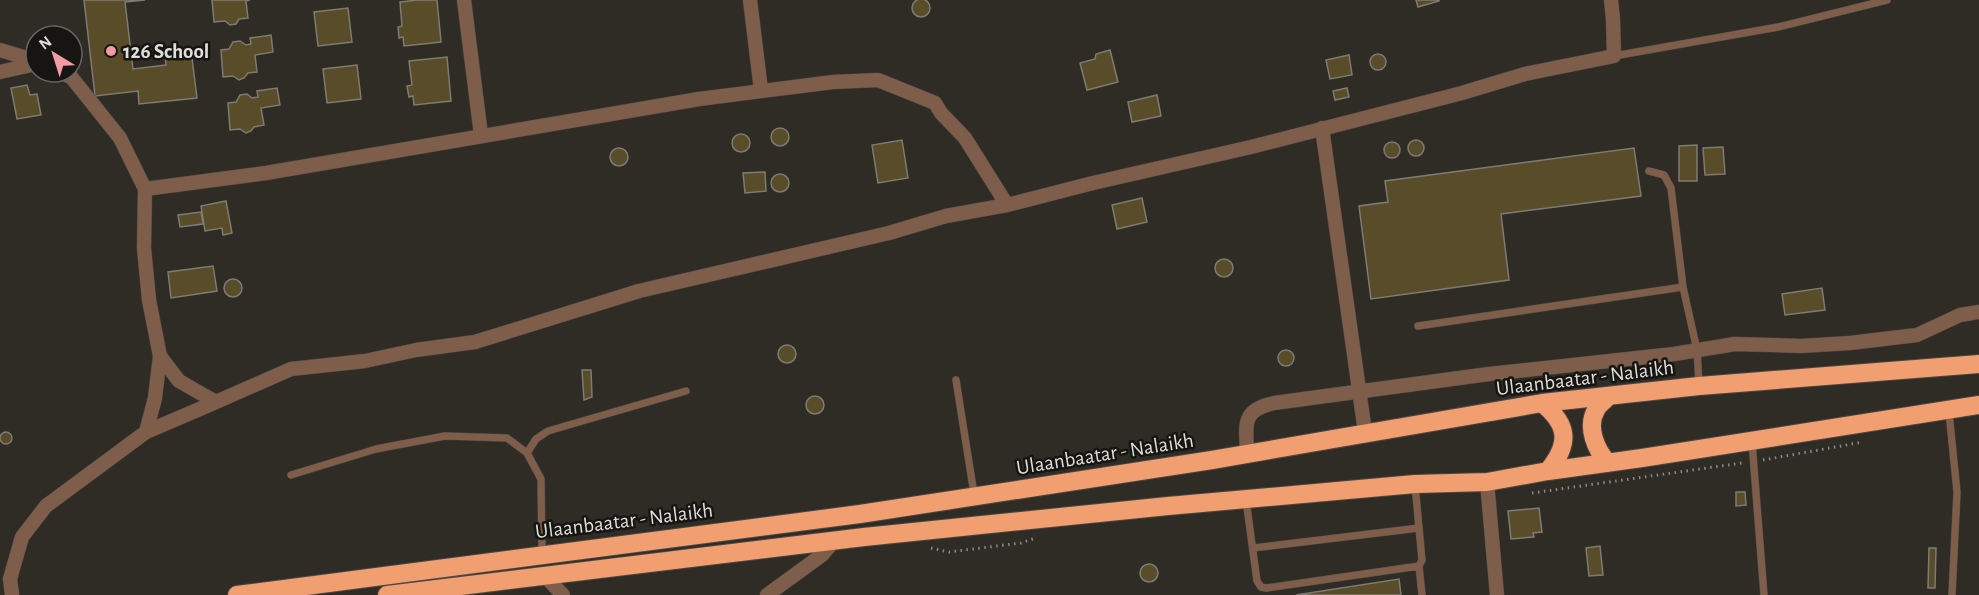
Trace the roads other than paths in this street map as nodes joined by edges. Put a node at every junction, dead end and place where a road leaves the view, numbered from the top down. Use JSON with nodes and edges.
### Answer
{"nodes":[{"id":1,"x":464,"y":0,"type":"edge"},
{"id":2,"x":750,"y":0,"type":"edge"},
{"id":3,"x":1611,"y":0,"type":"edge"},
{"id":4,"x":1887,"y":0,"type":"edge"},
{"id":5,"x":0,"y":50,"type":"edge"},
{"id":6,"x":1614,"y":56,"type":"junction"},
{"id":7,"x":24,"y":58,"type":"edge"},
{"id":8,"x":24,"y":65,"type":"edge"},
{"id":9,"x":0,"y":72,"type":"edge"},
{"id":10,"x":77,"y":84,"type":"edge"},
{"id":11,"x":762,"y":90,"type":"junction"},
{"id":12,"x":1322,"y":128,"type":"junction"},
{"id":13,"x":481,"y":135,"type":"junction"},
{"id":14,"x":1649,"y":171,"type":"dead end"},
{"id":15,"x":145,"y":189,"type":"junction"},
{"id":16,"x":1007,"y":205,"type":"junction"},
{"id":17,"x":1683,"y":287,"type":"junction"},
{"id":18,"x":1979,"y":312,"type":"edge"},
{"id":19,"x":1418,"y":326,"type":"dead end"},
{"id":20,"x":1697,"y":350,"type":"junction"},
{"id":21,"x":160,"y":356,"type":"junction"},
{"id":22,"x":1979,"y":364,"type":"edge"},
{"id":23,"x":956,"y":380,"type":"dead end"},
{"id":24,"x":1699,"y":386,"type":"junction"},
{"id":25,"x":1360,"y":390,"type":"junction"},
{"id":26,"x":686,"y":391,"type":"dead end"},
{"id":27,"x":1609,"y":396,"type":"junction"},
{"id":28,"x":216,"y":402,"type":"junction"},
{"id":29,"x":1542,"y":403,"type":"junction"},
{"id":30,"x":1979,"y":405,"type":"edge"},
{"id":31,"x":1948,"y":410,"type":"junction"},
{"id":32,"x":146,"y":432,"type":"junction"},
{"id":33,"x":1365,"y":432,"type":"junction"},
{"id":34,"x":1752,"y":441,"type":"junction"},
{"id":35,"x":526,"y":453,"type":"junction"},
{"id":36,"x":1247,"y":453,"type":"junction"},
{"id":37,"x":1608,"y":463,"type":"junction"},
{"id":38,"x":1548,"y":471,"type":"junction"},
{"id":39,"x":291,"y":475,"type":"dead end"},
{"id":40,"x":1488,"y":482,"type":"junction"},
{"id":41,"x":1415,"y":484,"type":"junction"},
{"id":42,"x":975,"y":496,"type":"junction"},
{"id":43,"x":1245,"y":498,"type":"junction"},
{"id":44,"x":1419,"y":528,"type":"junction"},
{"id":45,"x":834,"y":542,"type":"junction"},
{"id":46,"x":1253,"y":548,"type":"junction"},
{"id":47,"x":542,"y":554,"type":"junction"},
{"id":48,"x":1419,"y":566,"type":"junction"},
{"id":49,"x":544,"y":575,"type":"junction"},
{"id":50,"x":492,"y":588,"type":"edge"},
{"id":51,"x":12,"y":595,"type":"edge"},
{"id":52,"x":237,"y":595,"type":"edge"},
{"id":53,"x":387,"y":595,"type":"edge"},
{"id":54,"x":563,"y":595,"type":"edge"},
{"id":55,"x":766,"y":595,"type":"edge"},
{"id":56,"x":1422,"y":595,"type":"edge"},
{"id":57,"x":1497,"y":595,"type":"edge"},
{"id":58,"x":1764,"y":595,"type":"edge"},
{"id":59,"x":1952,"y":595,"type":"edge"}],
"edges":[{"from":1,"to":13,"type":"street"},
{"from":2,"to":11,"type":"street"},
{"from":3,"to":6,"type":"street"},
{"from":4,"to":6,"type":"lane"},
{"from":5,"to":7,"type":"street"},
{"from":6,"to":12,"type":"street"},
{"from":8,"to":9,"type":"street"},
{"from":10,"to":15,"type":"street"},
{"from":11,"to":13,"type":"street"},
{"from":11,"to":16,"type":"street"},
{"from":12,"to":16,"type":"street"},
{"from":12,"to":25,"type":"street"},
{"from":13,"to":15,"type":"street"},
{"from":14,"to":17,"type":"lane"},
{"from":15,"to":21,"type":"street"},
{"from":16,"to":28,"type":"street"},
{"from":17,"to":19,"type":"lane"},
{"from":17,"to":20,"type":"lane"},
{"from":18,"to":20,"type":"street"},
{"from":20,"to":24,"type":"lane"},
{"from":20,"to":25,"type":"street"},
{"from":21,"to":28,"type":"street"},
{"from":21,"to":32,"type":"street"},
{"from":22,"to":24,"type":"highway","name":"Ulaanbaatar - Nalaikh"},
{"from":23,"to":42,"type":"lane"},
{"from":24,"to":27,"type":"highway","name":"Ulaanbaatar - Nalaikh"},
{"from":25,"to":33,"type":"street"},
{"from":25,"to":36,"type":"street"},
{"from":26,"to":35,"type":"lane"},
{"from":27,"to":29,"type":"highway","name":"Ulaanbaatar - Nalaikh"},
{"from":27,"to":37,"type":"highway"},
{"from":28,"to":32,"type":"street"},
{"from":29,"to":33,"type":"highway","name":"Ulaanbaatar - Nalaikh"},
{"from":29,"to":38,"type":"highway"},
{"from":30,"to":31,"type":"highway","name":"Ulaanbaatar - Nalaikh"},
{"from":31,"to":34,"type":"highway","name":"Ulaanbaatar - Nalaikh"},
{"from":31,"to":59,"type":"lane"},
{"from":32,"to":51,"type":"street"},
{"from":33,"to":36,"type":"highway","name":"Ulaanbaatar - Nalaikh"},
{"from":34,"to":37,"type":"highway","name":"Ulaanbaatar - Nalaikh"},
{"from":34,"to":58,"type":"lane"},
{"from":35,"to":39,"type":"lane"},
{"from":35,"to":47,"type":"lane"},
{"from":36,"to":42,"type":"highway","name":"Ulaanbaatar - Nalaikh"},
{"from":37,"to":38,"type":"highway","name":"Ulaanbaatar - Nalaikh"},
{"from":38,"to":40,"type":"highway","name":"Ulaanbaatar - Nalaikh"},
{"from":40,"to":41,"type":"highway","name":"Ulaanbaatar - Nalaikh"},
{"from":40,"to":57,"type":"street"},
{"from":41,"to":43,"type":"highway","name":"Ulaanbaatar - Nalaikh"},
{"from":41,"to":44,"type":"lane"},
{"from":42,"to":47,"type":"highway","name":"Ulaanbaatar - Nalaikh"},
{"from":43,"to":45,"type":"highway","name":"Ulaanbaatar - Nalaikh"},
{"from":43,"to":46,"type":"lane"},
{"from":44,"to":46,"type":"lane"},
{"from":44,"to":48,"type":"lane"},
{"from":45,"to":49,"type":"highway","name":"Ulaanbaatar - Nalaikh"},
{"from":45,"to":55,"type":"street"},
{"from":46,"to":48,"type":"lane"},
{"from":47,"to":52,"type":"highway","name":"Ulaanbaatar - Nalaikh"},
{"from":48,"to":56,"type":"lane"},
{"from":49,"to":50,"type":"highway","name":"Ulaanbaatar - Nalaikh"},
{"from":49,"to":54,"type":"street"},
{"from":50,"to":53,"type":"highway","name":"Ulaanbaatar - Nalaikh"}]}
